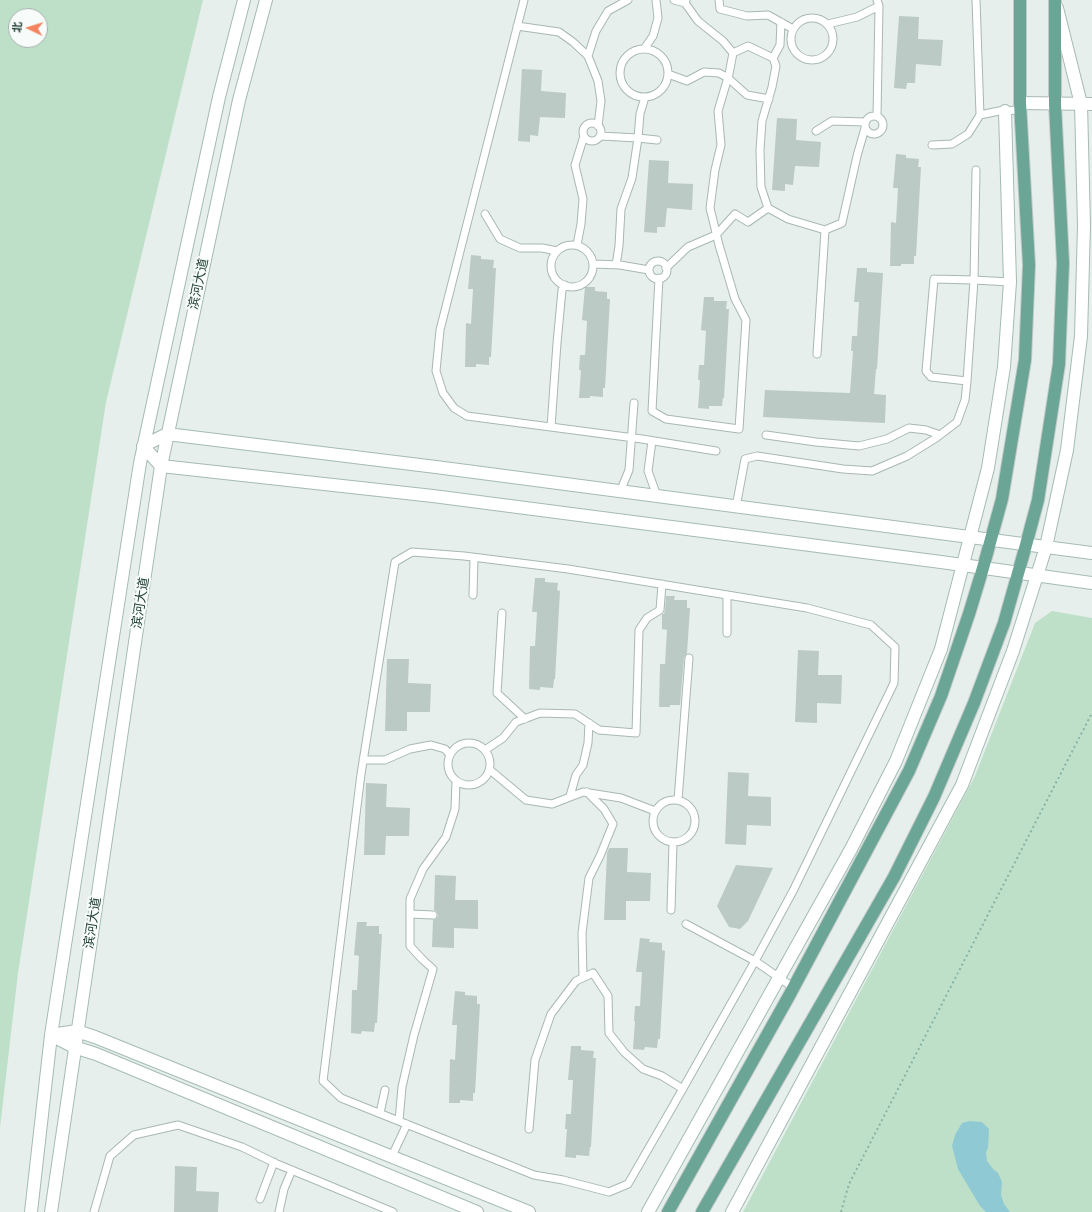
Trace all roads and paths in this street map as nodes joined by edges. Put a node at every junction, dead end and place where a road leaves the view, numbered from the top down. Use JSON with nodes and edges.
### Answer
{"nodes":[{"id":1,"x":244,"y":0,"type":"edge"},
{"id":2,"x":266,"y":0,"type":"edge"},
{"id":3,"x":524,"y":0,"type":"edge"},
{"id":4,"x":628,"y":0,"type":"edge"},
{"id":5,"x":656,"y":0,"type":"edge"},
{"id":6,"x":674,"y":0,"type":"edge"},
{"id":7,"x":719,"y":0,"type":"edge"},
{"id":8,"x":976,"y":0,"type":"edge"},
{"id":9,"x":1014,"y":0,"type":"edge"},
{"id":10,"x":1020,"y":0,"type":"edge"},
{"id":11,"x":1055,"y":0,"type":"edge"},
{"id":12,"x":686,"y":1,"type":"edge"},
{"id":13,"x":878,"y":3,"type":"edge"},
{"id":14,"x":780,"y":22,"type":"junction"},
{"id":15,"x":828,"y":24,"type":"junction"},
{"id":16,"x":517,"y":26,"type":"junction"},
{"id":17,"x":793,"y":29,"type":"junction"},
{"id":18,"x":1019,"y":45,"type":"junction"},
{"id":19,"x":644,"y":49,"type":"junction"},
{"id":20,"x":732,"y":53,"type":"junction"},
{"id":21,"x":588,"y":56,"type":"junction"},
{"id":22,"x":773,"y":58,"type":"junction"},
{"id":23,"x":668,"y":74,"type":"junction"},
{"id":24,"x":728,"y":78,"type":"junction"},
{"id":25,"x":645,"y":98,"type":"junction"},
{"id":26,"x":769,"y":99,"type":"junction"},
{"id":27,"x":1055,"y":104,"type":"junction"},
{"id":28,"x":1086,"y":104,"type":"edge"},
{"id":29,"x":1020,"y":107,"type":"junction"},
{"id":30,"x":1006,"y":111,"type":"junction"},
{"id":31,"x":980,"y":115,"type":"junction"},
{"id":32,"x":877,"y":116,"type":"junction"},
{"id":33,"x":865,"y":125,"type":"junction"},
{"id":34,"x":598,"y":126,"type":"junction"},
{"id":35,"x":816,"y":131,"type":"dead end"},
{"id":36,"x":584,"y":136,"type":"junction"},
{"id":37,"x":600,"y":136,"type":"junction"},
{"id":38,"x":638,"y":138,"type":"junction"},
{"id":39,"x":657,"y":140,"type":"dead end"},
{"id":40,"x":932,"y":145,"type":"dead end"},
{"id":41,"x":976,"y":170,"type":"dead end"},
{"id":42,"x":768,"y":208,"type":"junction"},
{"id":43,"x":485,"y":214,"type":"dead end"},
{"id":44,"x":825,"y":230,"type":"junction"},
{"id":45,"x":716,"y":234,"type":"junction"},
{"id":46,"x":576,"y":245,"type":"junction"},
{"id":47,"x":558,"y":250,"type":"junction"},
{"id":48,"x":594,"y":264,"type":"junction"},
{"id":49,"x":616,"y":265,"type":"junction"},
{"id":50,"x":666,"y":268,"type":"junction"},
{"id":51,"x":649,"y":270,"type":"junction"},
{"id":52,"x":659,"y":278,"type":"junction"},
{"id":53,"x":974,"y":280,"type":"junction"},
{"id":54,"x":1010,"y":282,"type":"junction"},
{"id":55,"x":565,"y":285,"type":"junction"},
{"id":56,"x":817,"y":354,"type":"dead end"},
{"id":57,"x":967,"y":381,"type":"junction"},
{"id":58,"x":634,"y":403,"type":"dead end"},
{"id":59,"x":551,"y":427,"type":"junction"},
{"id":60,"x":167,"y":434,"type":"junction"},
{"id":61,"x":766,"y":435,"type":"dead end"},
{"id":62,"x":940,"y":435,"type":"junction"},
{"id":63,"x":632,"y":438,"type":"junction"},
{"id":64,"x":652,"y":441,"type":"junction"},
{"id":65,"x":143,"y":446,"type":"junction"},
{"id":66,"x":716,"y":451,"type":"dead end"},
{"id":67,"x":161,"y":466,"type":"junction"},
{"id":68,"x":620,"y":492,"type":"junction"},
{"id":69,"x":657,"y":496,"type":"junction"},
{"id":70,"x":736,"y":507,"type":"junction"},
{"id":71,"x":970,"y":538,"type":"junction"},
{"id":72,"x":990,"y":540,"type":"junction"},
{"id":73,"x":1026,"y":545,"type":"junction"},
{"id":74,"x":1046,"y":547,"type":"junction"},
{"id":75,"x":1092,"y":553,"type":"edge"},
{"id":76,"x":474,"y":558,"type":"junction"},
{"id":77,"x":963,"y":565,"type":"junction"},
{"id":78,"x":983,"y":568,"type":"junction"},
{"id":79,"x":1018,"y":572,"type":"junction"},
{"id":80,"x":1038,"y":575,"type":"junction"},
{"id":81,"x":1092,"y":583,"type":"edge"},
{"id":82,"x":662,"y":584,"type":"junction"},
{"id":83,"x":473,"y":595,"type":"dead end"},
{"id":84,"x":728,"y":595,"type":"junction"},
{"id":85,"x":502,"y":613,"type":"dead end"},
{"id":86,"x":727,"y":633,"type":"dead end"},
{"id":87,"x":689,"y":658,"type":"dead end"},
{"id":88,"x":1092,"y":713,"type":"edge"},
{"id":89,"x":525,"y":719,"type":"junction"},
{"id":90,"x":589,"y":723,"type":"junction"},
{"id":91,"x":485,"y":750,"type":"junction"},
{"id":92,"x":450,"y":755,"type":"junction"},
{"id":93,"x":363,"y":760,"type":"junction"},
{"id":94,"x":490,"y":770,"type":"junction"},
{"id":95,"x":456,"y":781,"type":"junction"},
{"id":96,"x":587,"y":792,"type":"junction"},
{"id":97,"x":570,"y":796,"type":"junction"},
{"id":98,"x":678,"y":800,"type":"junction"},
{"id":99,"x":655,"y":811,"type":"junction"},
{"id":100,"x":673,"y":842,"type":"junction"},
{"id":101,"x":671,"y":910,"type":"dead end"},
{"id":102,"x":410,"y":914,"type":"junction"},
{"id":103,"x":433,"y":915,"type":"dead end"},
{"id":104,"x":686,"y":924,"type":"dead end"},
{"id":105,"x":755,"y":961,"type":"junction"},
{"id":106,"x":583,"y":977,"type":"junction"},
{"id":107,"x":780,"y":978,"type":"junction"},
{"id":108,"x":794,"y":988,"type":"junction"},
{"id":109,"x":76,"y":1032,"type":"junction"},
{"id":110,"x":50,"y":1035,"type":"junction"},
{"id":111,"x":74,"y":1047,"type":"junction"},
{"id":112,"x":683,"y":1089,"type":"junction"},
{"id":113,"x":385,"y":1090,"type":"dead end"},
{"id":114,"x":380,"y":1113,"type":"junction"},
{"id":115,"x":399,"y":1121,"type":"junction"},
{"id":116,"x":407,"y":1124,"type":"junction"},
{"id":117,"x":529,"y":1129,"type":"dead end"},
{"id":118,"x":392,"y":1156,"type":"junction"},
{"id":119,"x":274,"y":1162,"type":"junction"},
{"id":120,"x":292,"y":1170,"type":"junction"},
{"id":121,"x":260,"y":1199,"type":"dead end"},
{"id":122,"x":31,"y":1212,"type":"edge"},
{"id":123,"x":50,"y":1212,"type":"edge"},
{"id":124,"x":94,"y":1212,"type":"edge"},
{"id":125,"x":279,"y":1212,"type":"edge"},
{"id":126,"x":393,"y":1212,"type":"edge"},
{"id":127,"x":478,"y":1212,"type":"edge"},
{"id":128,"x":529,"y":1212,"type":"edge"},
{"id":129,"x":648,"y":1212,"type":"edge"},
{"id":130,"x":668,"y":1212,"type":"edge"},
{"id":131,"x":702,"y":1212,"type":"edge"},
{"id":132,"x":732,"y":1212,"type":"edge"},
{"id":133,"x":840,"y":1212,"type":"edge"}],
"edges":[{"from":1,"to":65,"type":"street","name":"滨河大道"},
{"from":2,"to":60,"type":"street","name":"滨河大道"},
{"from":3,"to":16,"type":"lane"},
{"from":4,"to":21,"type":"lane"},
{"from":5,"to":19,"type":"lane"},
{"from":6,"to":12,"type":"lane"},
{"from":7,"to":14,"type":"lane"},
{"from":8,"to":31,"type":"lane"},
{"from":9,"to":18,"type":"main road"},
{"from":10,"to":18,"type":"main road"},
{"from":11,"to":27,"type":"main road"},
{"from":11,"to":28,"type":"street"},
{"from":12,"to":20,"type":"lane"},
{"from":13,"to":15,"type":"lane"},
{"from":13,"to":32,"type":"lane"},
{"from":14,"to":17,"type":"lane"},
{"from":14,"to":22,"type":"lane"},
{"from":15,"to":17,"type":"lane"},
{"from":15,"to":17,"type":"lane"},
{"from":16,"to":21,"type":"lane"},
{"from":16,"to":59,"type":"lane"},
{"from":18,"to":29,"type":"main road"},
{"from":19,"to":23,"type":"lane"},
{"from":19,"to":25,"type":"lane"},
{"from":20,"to":22,"type":"lane"},
{"from":20,"to":24,"type":"lane"},
{"from":21,"to":34,"type":"lane"},
{"from":22,"to":26,"type":"lane"},
{"from":23,"to":24,"type":"lane"},
{"from":23,"to":25,"type":"lane"},
{"from":24,"to":26,"type":"lane"},
{"from":24,"to":45,"type":"lane"},
{"from":25,"to":38,"type":"lane"},
{"from":26,"to":42,"type":"lane"},
{"from":27,"to":28,"type":"street"},
{"from":27,"to":29,"type":"street"},
{"from":27,"to":73,"type":"main road"},
{"from":28,"to":74,"type":"street"},
{"from":29,"to":30,"type":"lane"},
{"from":29,"to":72,"type":"main road"},
{"from":30,"to":31,"type":"lane"},
{"from":30,"to":54,"type":"street"},
{"from":31,"to":40,"type":"lane"},
{"from":32,"to":33,"type":"lane"},
{"from":32,"to":33,"type":"lane"},
{"from":33,"to":35,"type":"lane"},
{"from":33,"to":44,"type":"lane"},
{"from":34,"to":36,"type":"lane"},
{"from":34,"to":37,"type":"lane"},
{"from":36,"to":37,"type":"lane"},
{"from":36,"to":46,"type":"lane"},
{"from":37,"to":38,"type":"lane"},
{"from":38,"to":39,"type":"lane"},
{"from":38,"to":49,"type":"lane"},
{"from":41,"to":53,"type":"lane"},
{"from":42,"to":44,"type":"lane"},
{"from":42,"to":45,"type":"lane"},
{"from":43,"to":47,"type":"lane"},
{"from":44,"to":56,"type":"lane"},
{"from":45,"to":50,"type":"lane"},
{"from":45,"to":52,"type":"lane"},
{"from":46,"to":47,"type":"lane"},
{"from":46,"to":48,"type":"lane"},
{"from":47,"to":55,"type":"lane"},
{"from":48,"to":49,"type":"lane"},
{"from":48,"to":55,"type":"lane"},
{"from":49,"to":51,"type":"lane"},
{"from":50,"to":51,"type":"lane"},
{"from":50,"to":52,"type":"lane"},
{"from":51,"to":52,"type":"lane"},
{"from":53,"to":54,"type":"lane"},
{"from":53,"to":57,"type":"lane"},
{"from":53,"to":57,"type":"lane"},
{"from":54,"to":71,"type":"street"},
{"from":55,"to":59,"type":"lane"},
{"from":57,"to":62,"type":"lane"},
{"from":58,"to":63,"type":"lane"},
{"from":59,"to":63,"type":"lane"},
{"from":60,"to":65,"type":"street"},
{"from":60,"to":67,"type":"street","name":"滨河大道"},
{"from":60,"to":68,"type":"street"},
{"from":61,"to":62,"type":"lane"},
{"from":62,"to":70,"type":"lane"},
{"from":63,"to":64,"type":"lane"},
{"from":63,"to":68,"type":"lane"},
{"from":64,"to":66,"type":"lane"},
{"from":64,"to":69,"type":"lane"},
{"from":65,"to":67,"type":"street"},
{"from":65,"to":110,"type":"street","name":"滨河大道"},
{"from":67,"to":77,"type":"street"},
{"from":67,"to":109,"type":"street","name":"滨河大道"},
{"from":68,"to":69,"type":"street"},
{"from":69,"to":70,"type":"street"},
{"from":70,"to":71,"type":"street"},
{"from":71,"to":72,"type":"street"},
{"from":71,"to":77,"type":"street"},
{"from":72,"to":73,"type":"street"},
{"from":72,"to":78,"type":"main road"},
{"from":73,"to":74,"type":"street"},
{"from":73,"to":79,"type":"main road"},
{"from":74,"to":75,"type":"street"},
{"from":74,"to":80,"type":"street"},
{"from":76,"to":82,"type":"lane"},
{"from":76,"to":83,"type":"lane"},
{"from":76,"to":93,"type":"lane"},
{"from":77,"to":78,"type":"street"},
{"from":77,"to":107,"type":"street"},
{"from":78,"to":79,"type":"street"},
{"from":78,"to":108,"type":"main road"},
{"from":79,"to":80,"type":"street"},
{"from":79,"to":131,"type":"main road"},
{"from":80,"to":81,"type":"street"},
{"from":80,"to":132,"type":"street"},
{"from":82,"to":84,"type":"lane"},
{"from":82,"to":90,"type":"lane"},
{"from":84,"to":86,"type":"lane"},
{"from":84,"to":105,"type":"lane"},
{"from":85,"to":89,"type":"lane"},
{"from":87,"to":98,"type":"lane"},
{"from":88,"to":133,"type":"path"},
{"from":89,"to":90,"type":"lane"},
{"from":89,"to":91,"type":"lane"},
{"from":90,"to":97,"type":"lane"},
{"from":91,"to":92,"type":"lane"},
{"from":91,"to":94,"type":"lane"},
{"from":92,"to":93,"type":"lane"},
{"from":92,"to":95,"type":"lane"},
{"from":93,"to":114,"type":"lane"},
{"from":94,"to":95,"type":"lane"},
{"from":94,"to":97,"type":"lane"},
{"from":95,"to":102,"type":"lane"},
{"from":96,"to":97,"type":"lane"},
{"from":96,"to":99,"type":"lane"},
{"from":96,"to":106,"type":"lane"},
{"from":98,"to":99,"type":"lane"},
{"from":98,"to":100,"type":"lane"},
{"from":99,"to":100,"type":"lane"},
{"from":100,"to":101,"type":"lane"},
{"from":102,"to":103,"type":"lane"},
{"from":102,"to":115,"type":"lane"},
{"from":104,"to":105,"type":"lane"},
{"from":105,"to":107,"type":"lane"},
{"from":105,"to":112,"type":"lane"},
{"from":106,"to":112,"type":"lane"},
{"from":106,"to":117,"type":"lane"},
{"from":107,"to":108,"type":"lane"},
{"from":107,"to":129,"type":"street"},
{"from":108,"to":130,"type":"main road"},
{"from":109,"to":110,"type":"street"},
{"from":109,"to":111,"type":"street","name":"滨河大道"},
{"from":109,"to":118,"type":"street"},
{"from":110,"to":111,"type":"street"},
{"from":110,"to":122,"type":"street","name":"滨河大道"},
{"from":111,"to":123,"type":"street","name":"滨河大道"},
{"from":111,"to":127,"type":"street"},
{"from":112,"to":116,"type":"lane"},
{"from":113,"to":114,"type":"lane"},
{"from":114,"to":115,"type":"lane"},
{"from":115,"to":116,"type":"lane"},
{"from":116,"to":118,"type":"lane"},
{"from":118,"to":128,"type":"street"},
{"from":119,"to":120,"type":"lane"},
{"from":119,"to":121,"type":"lane"},
{"from":119,"to":124,"type":"lane"},
{"from":120,"to":125,"type":"lane"},
{"from":120,"to":126,"type":"lane"}]}
